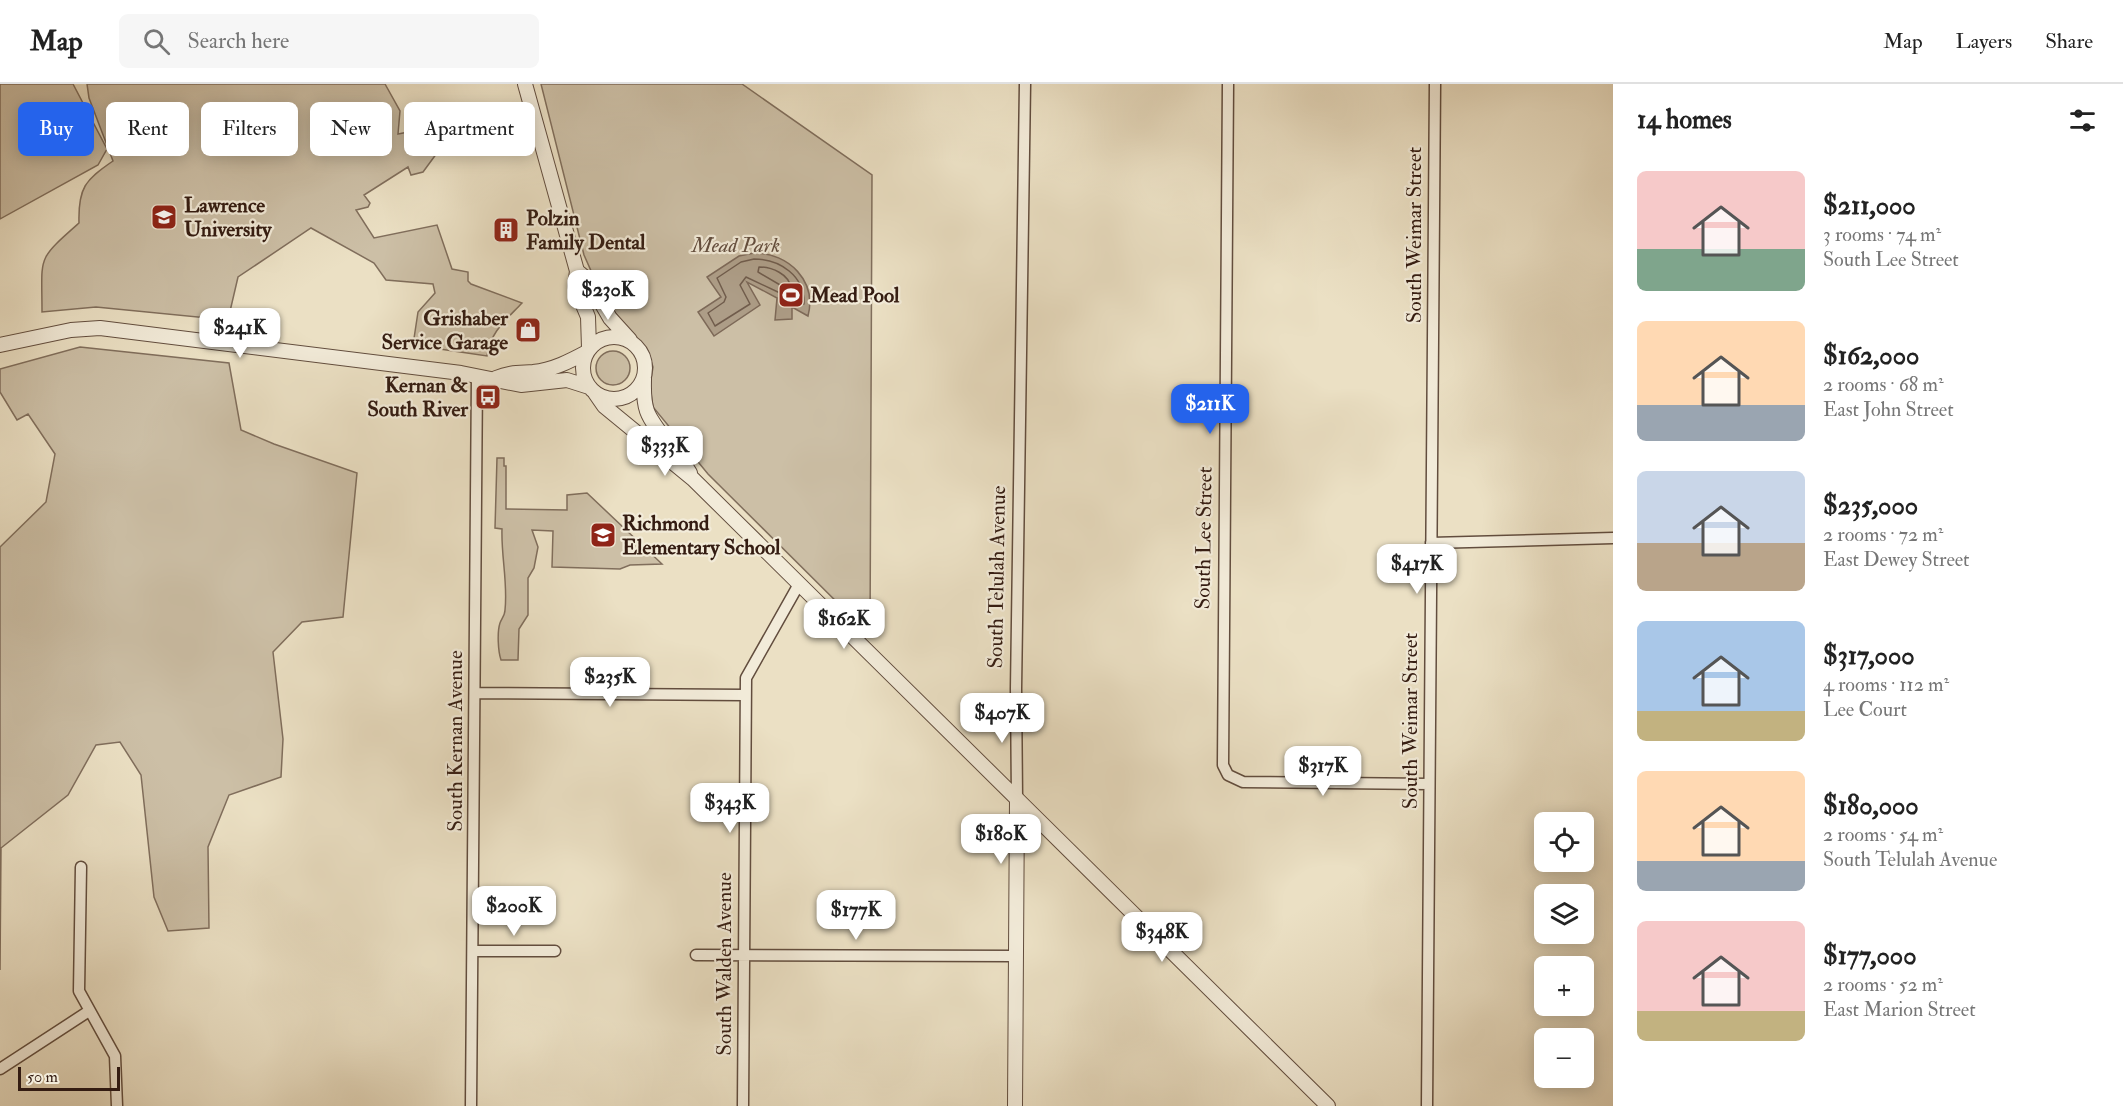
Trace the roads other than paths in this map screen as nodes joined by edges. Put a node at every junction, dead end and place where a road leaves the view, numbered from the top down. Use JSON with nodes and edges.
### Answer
{"nodes":[{"id":1,"x":525,"y":84,"type":"edge"},
{"id":2,"x":1025,"y":84,"type":"edge"},
{"id":3,"x":1228,"y":84,"type":"edge"},
{"id":4,"x":1435,"y":84,"type":"edge"},
{"id":5,"x":577,"y":272,"type":"junction"},
{"id":6,"x":633,"y":343,"type":"junction"},
{"id":7,"x":0,"y":345,"type":"edge"},
{"id":8,"x":588,"y":350,"type":"junction"},
{"id":9,"x":477,"y":375,"type":"junction"},
{"id":10,"x":496,"y":378,"type":"junction"},
{"id":11,"x":644,"y":378,"type":"junction"},
{"id":12,"x":592,"y":390,"type":"junction"},
{"id":13,"x":693,"y":479,"type":"junction"},
{"id":14,"x":1613,"y":538,"type":"edge"},
{"id":15,"x":1431,"y":543,"type":"junction"},
{"id":16,"x":799,"y":584,"type":"junction"},
{"id":17,"x":475,"y":693,"type":"junction"},
{"id":18,"x":745,"y":695,"type":"junction"},
{"id":19,"x":1429,"y":784,"type":"junction"},
{"id":20,"x":1017,"y":799,"type":"junction"},
{"id":21,"x":81,"y":867,"type":"dead end"},
{"id":22,"x":473,"y":951,"type":"junction"},
{"id":23,"x":555,"y":951,"type":"dead end"},
{"id":24,"x":744,"y":954,"type":"junction"},
{"id":25,"x":696,"y":955,"type":"dead end"},
{"id":26,"x":1016,"y":956,"type":"junction"},
{"id":27,"x":89,"y":1011,"type":"junction"},
{"id":28,"x":0,"y":1069,"type":"edge"},
{"id":29,"x":117,"y":1106,"type":"edge"},
{"id":30,"x":471,"y":1106,"type":"edge"},
{"id":31,"x":743,"y":1106,"type":"edge"},
{"id":32,"x":1015,"y":1106,"type":"edge"},
{"id":33,"x":1328,"y":1106,"type":"edge"},
{"id":34,"x":1427,"y":1106,"type":"edge"}],
"edges":[{"from":1,"to":5,"type":"street"},
{"from":2,"to":20,"type":"street","name":"South Telulah Avenue"},
{"from":3,"to":19,"type":"street","name":"South Lee Street"},
{"from":4,"to":15,"type":"street","name":"South Weimar Street"},
{"from":5,"to":6,"type":"street"},
{"from":5,"to":8,"type":"street"},
{"from":6,"to":8,"type":"street"},
{"from":6,"to":11,"type":"street"},
{"from":7,"to":9,"type":"street"},
{"from":8,"to":10,"type":"street"},
{"from":8,"to":12,"type":"street"},
{"from":9,"to":10,"type":"street"},
{"from":9,"to":17,"type":"street","name":"South Kernan Avenue"},
{"from":10,"to":12,"type":"street"},
{"from":11,"to":12,"type":"street"},
{"from":11,"to":13,"type":"street"},
{"from":12,"to":13,"type":"street"},
{"from":13,"to":16,"type":"street"},
{"from":14,"to":15,"type":"street"},
{"from":15,"to":19,"type":"street","name":"South Weimar Street"},
{"from":16,"to":18,"type":"street","name":"South Walden Avenue"},
{"from":16,"to":20,"type":"street"},
{"from":17,"to":18,"type":"street"},
{"from":17,"to":22,"type":"street","name":"South Kernan Avenue"},
{"from":18,"to":24,"type":"street","name":"South Walden Avenue"},
{"from":19,"to":34,"type":"street","name":"South Weimar Street"},
{"from":20,"to":26,"type":"street","name":"South Telulah Avenue"},
{"from":20,"to":33,"type":"street"},
{"from":21,"to":27,"type":"street"},
{"from":22,"to":23,"type":"street"},
{"from":22,"to":30,"type":"street","name":"South Kernan Avenue"},
{"from":24,"to":25,"type":"street"},
{"from":24,"to":26,"type":"street"},
{"from":24,"to":31,"type":"street","name":"South Walden Avenue"},
{"from":26,"to":32,"type":"street","name":"South Telulah Avenue"},
{"from":27,"to":28,"type":"street"},
{"from":27,"to":29,"type":"street"}]}
